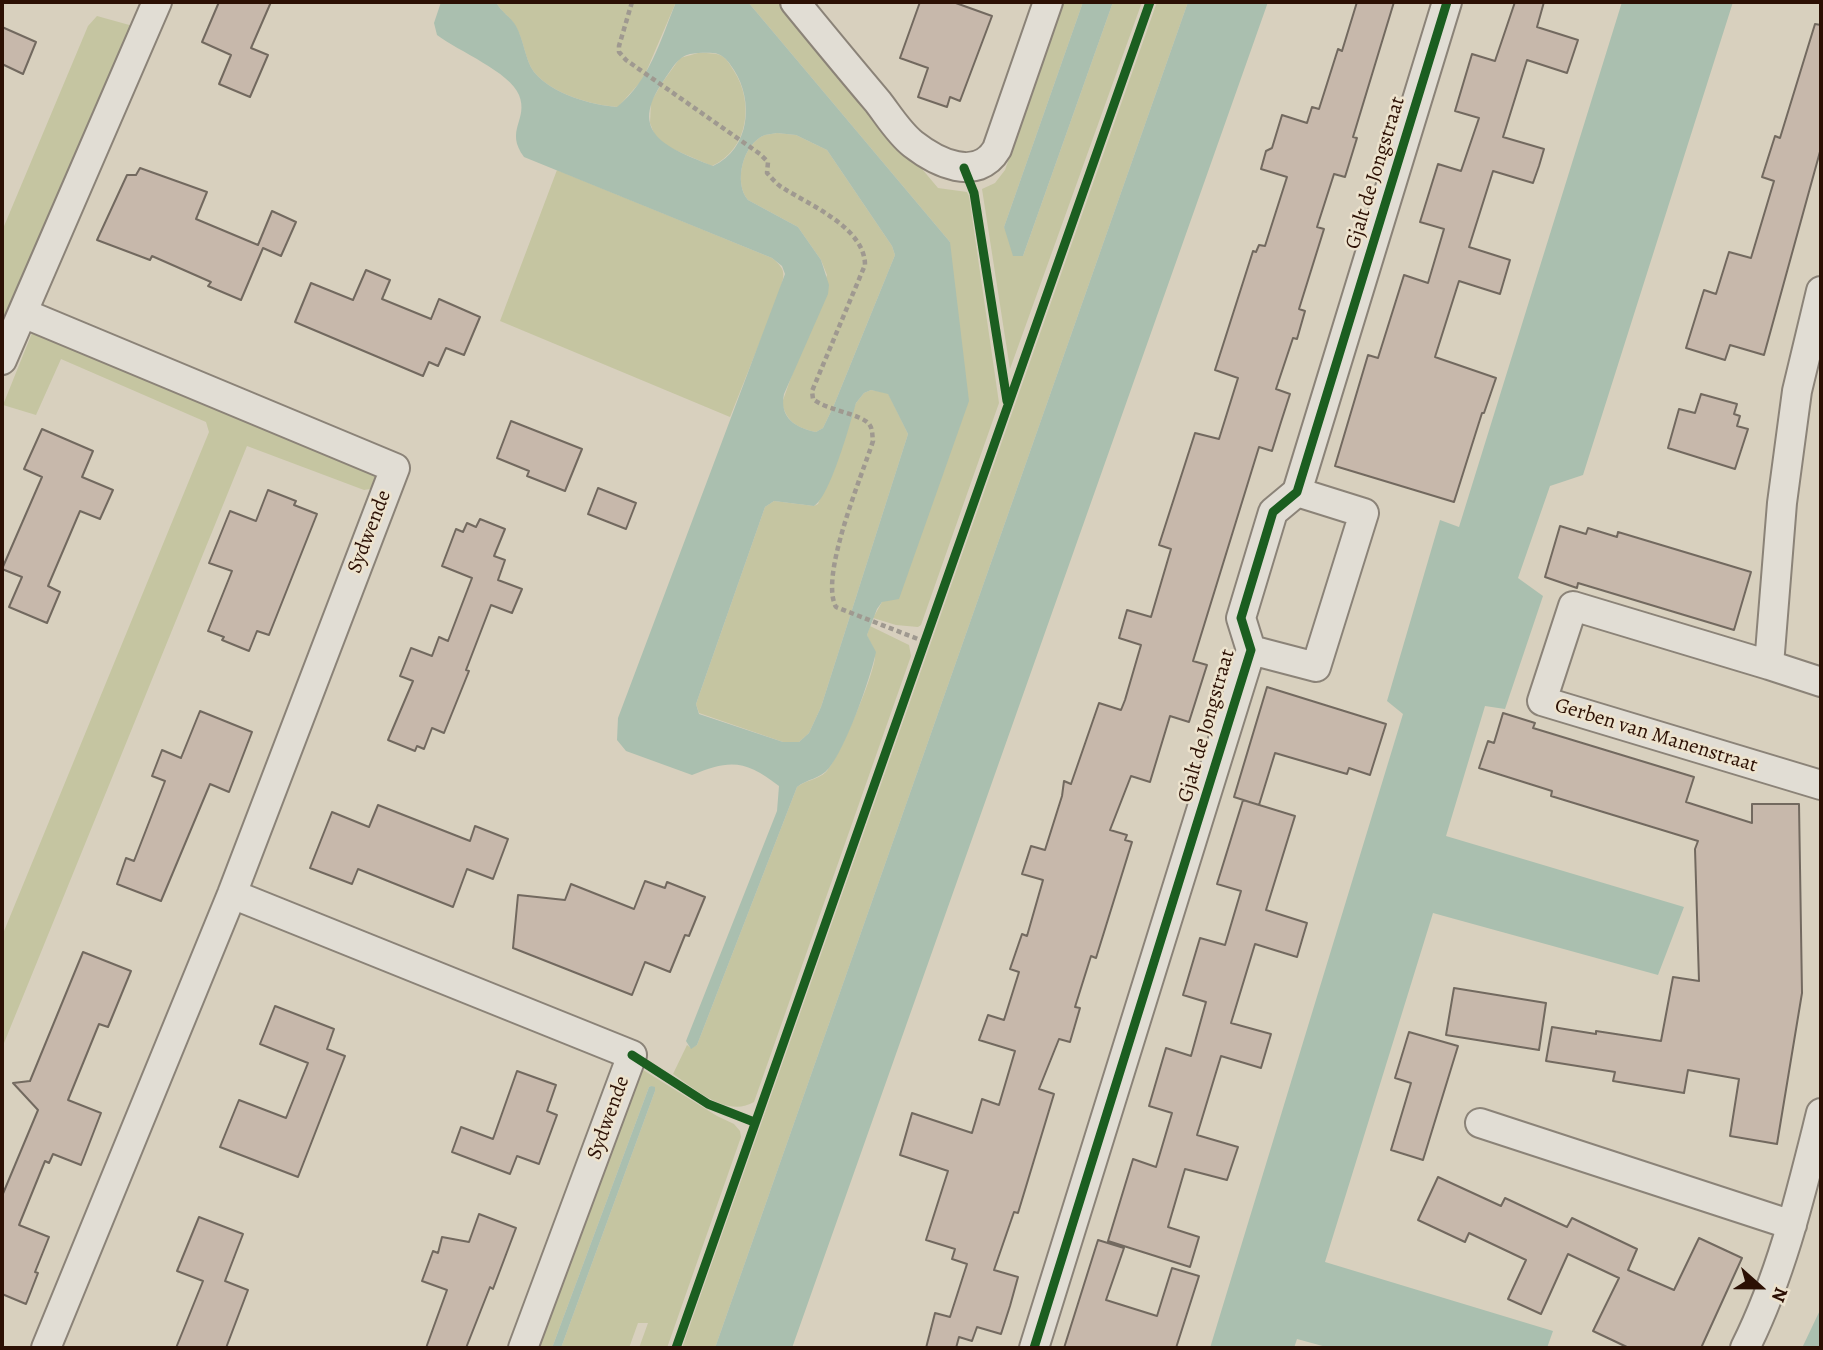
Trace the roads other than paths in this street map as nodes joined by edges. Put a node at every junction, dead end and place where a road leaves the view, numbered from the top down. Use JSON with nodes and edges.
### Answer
{"nodes":[{"id":1,"x":157,"y":2,"type":"edge"},
{"id":2,"x":794,"y":2,"type":"edge"},
{"id":3,"x":1048,"y":2,"type":"edge"},
{"id":4,"x":1447,"y":2,"type":"edge"},
{"id":5,"x":1821,"y":291,"type":"edge"},
{"id":6,"x":23,"y":313,"type":"junction"},
{"id":7,"x":2,"y":360,"type":"edge"},
{"id":8,"x":1297,"y":492,"type":"junction"},
{"id":9,"x":1251,"y":650,"type":"junction"},
{"id":10,"x":1769,"y":665,"type":"junction"},
{"id":11,"x":1821,"y":681,"type":"edge"},
{"id":12,"x":1821,"y":785,"type":"edge"},
{"id":13,"x":232,"y":894,"type":"junction"},
{"id":14,"x":1821,"y":1113,"type":"edge"},
{"id":15,"x":1480,"y":1123,"type":"dead end"},
{"id":16,"x":1793,"y":1225,"type":"junction"},
{"id":17,"x":46,"y":1348,"type":"edge"},
{"id":18,"x":523,"y":1348,"type":"edge"},
{"id":19,"x":1034,"y":1348,"type":"edge"},
{"id":20,"x":1745,"y":1348,"type":"edge"}],
"edges":[{"from":1,"to":6,"type":"street"},
{"from":2,"to":3,"type":"street"},
{"from":4,"to":8,"type":"street","name":"Gjalt de Jongstraat"},
{"from":5,"to":10,"type":"street"},
{"from":6,"to":7,"type":"street"},
{"from":6,"to":13,"type":"street","name":"Sydwende"},
{"from":8,"to":9,"type":"street","name":"Gjalt de Jongstraat"},
{"from":8,"to":9,"type":"street","name":"Gjalt de Jongstraat"},
{"from":9,"to":19,"type":"street","name":"Gjalt de Jongstraat"},
{"from":10,"to":11,"type":"street","name":"Gerben van Manenstraat"},
{"from":10,"to":12,"type":"street","name":"Gerben van Manenstraat"},
{"from":13,"to":17,"type":"street","name":"Sydwende"},
{"from":13,"to":18,"type":"street","name":"Sydwende"},
{"from":14,"to":16,"type":"street"},
{"from":15,"to":16,"type":"street"},
{"from":16,"to":20,"type":"street"}]}
